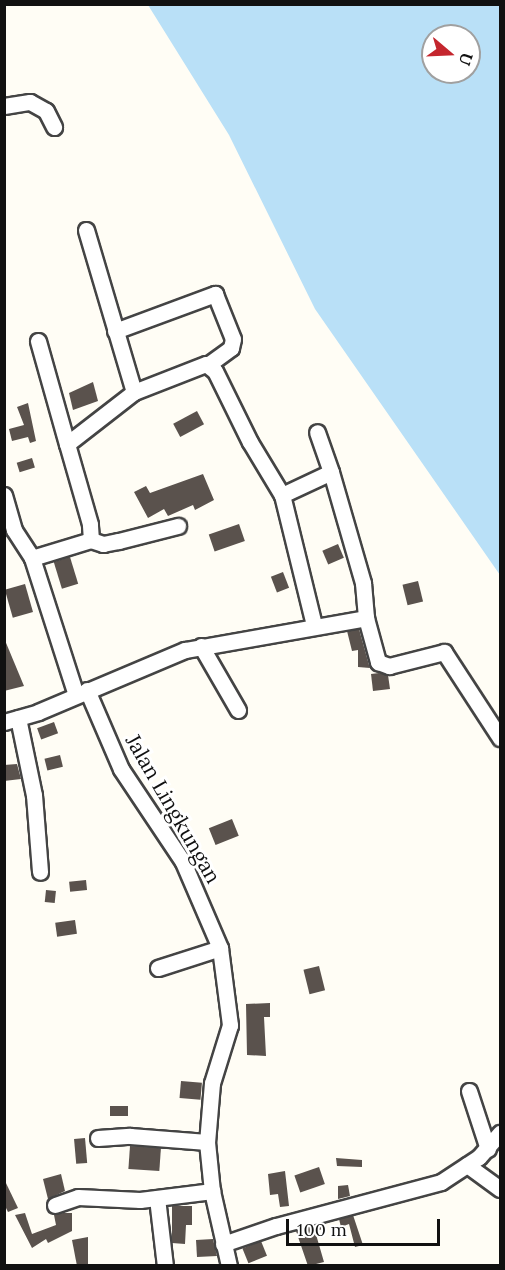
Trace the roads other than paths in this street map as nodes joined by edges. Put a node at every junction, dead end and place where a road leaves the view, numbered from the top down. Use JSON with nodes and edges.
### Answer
{"nodes":[{"id":1,"x":4,"y":106,"type":"edge"},
{"id":2,"x":54,"y":127,"type":"dead end"},
{"id":3,"x":86,"y":230,"type":"dead end"},
{"id":4,"x":115,"y":331,"type":"junction"},
{"id":5,"x":38,"y":341,"type":"dead end"},
{"id":6,"x":209,"y":364,"type":"junction"},
{"id":7,"x":134,"y":392,"type":"junction"},
{"id":8,"x":317,"y":432,"type":"dead end"},
{"id":9,"x":67,"y":444,"type":"junction"},
{"id":10,"x":331,"y":472,"type":"junction"},
{"id":11,"x":4,"y":495,"type":"edge"},
{"id":12,"x":282,"y":495,"type":"junction"},
{"id":13,"x":178,"y":526,"type":"dead end"},
{"id":14,"x":91,"y":540,"type":"junction"},
{"id":15,"x":32,"y":558,"type":"junction"},
{"id":16,"x":366,"y":618,"type":"junction"},
{"id":17,"x":314,"y":626,"type":"junction"},
{"id":18,"x":201,"y":646,"type":"junction"},
{"id":19,"x":81,"y":693,"type":"junction"},
{"id":20,"x":238,"y":710,"type":"dead end"},
{"id":21,"x":11,"y":720,"type":"edge"},
{"id":22,"x":501,"y":738,"type":"edge"},
{"id":23,"x":40,"y":873,"type":"dead end"},
{"id":24,"x":220,"y":948,"type":"junction"},
{"id":25,"x":158,"y":968,"type":"dead end"},
{"id":26,"x":469,"y":1091,"type":"dead end"},
{"id":27,"x":501,"y":1133,"type":"edge"},
{"id":28,"x":98,"y":1138,"type":"dead end"},
{"id":29,"x":207,"y":1142,"type":"junction"},
{"id":30,"x":488,"y":1149,"type":"junction"},
{"id":31,"x":467,"y":1165,"type":"junction"},
{"id":32,"x":501,"y":1189,"type":"edge"},
{"id":33,"x":212,"y":1191,"type":"junction"},
{"id":34,"x":157,"y":1198,"type":"junction"},
{"id":35,"x":55,"y":1205,"type":"dead end"},
{"id":36,"x":223,"y":1245,"type":"junction"},
{"id":37,"x":165,"y":1266,"type":"edge"},
{"id":38,"x":229,"y":1266,"type":"edge"}],
"edges":[{"from":1,"to":2,"type":"street"},
{"from":3,"to":4,"type":"street"},
{"from":4,"to":6,"type":"street"},
{"from":4,"to":7,"type":"street"},
{"from":5,"to":9,"type":"street"},
{"from":6,"to":7,"type":"street"},
{"from":6,"to":12,"type":"street"},
{"from":7,"to":9,"type":"street"},
{"from":8,"to":10,"type":"street"},
{"from":9,"to":14,"type":"street"},
{"from":10,"to":12,"type":"street"},
{"from":10,"to":16,"type":"street"},
{"from":11,"to":15,"type":"street","name":"Jalan Lingkungan"},
{"from":12,"to":17,"type":"street"},
{"from":13,"to":14,"type":"street"},
{"from":14,"to":15,"type":"street"},
{"from":15,"to":19,"type":"street","name":"Jalan Lingkungan"},
{"from":16,"to":17,"type":"street"},
{"from":16,"to":22,"type":"street"},
{"from":17,"to":18,"type":"street"},
{"from":18,"to":19,"type":"street"},
{"from":18,"to":20,"type":"street"},
{"from":19,"to":21,"type":"street"},
{"from":19,"to":24,"type":"street","name":"Jalan Lingkungan"},
{"from":21,"to":23,"type":"street"},
{"from":24,"to":25,"type":"street"},
{"from":24,"to":29,"type":"street","name":"Jalan Lingkungan"},
{"from":26,"to":30,"type":"street"},
{"from":27,"to":30,"type":"street"},
{"from":28,"to":29,"type":"street"},
{"from":29,"to":33,"type":"street","name":"Jalan Lingkungan"},
{"from":30,"to":31,"type":"street"},
{"from":31,"to":32,"type":"street"},
{"from":31,"to":36,"type":"street"},
{"from":33,"to":34,"type":"street"},
{"from":33,"to":36,"type":"street","name":"Jalan Lingkungan"},
{"from":34,"to":35,"type":"street"},
{"from":34,"to":37,"type":"street"},
{"from":36,"to":38,"type":"street","name":"Jalan Lingkungan"}]}
